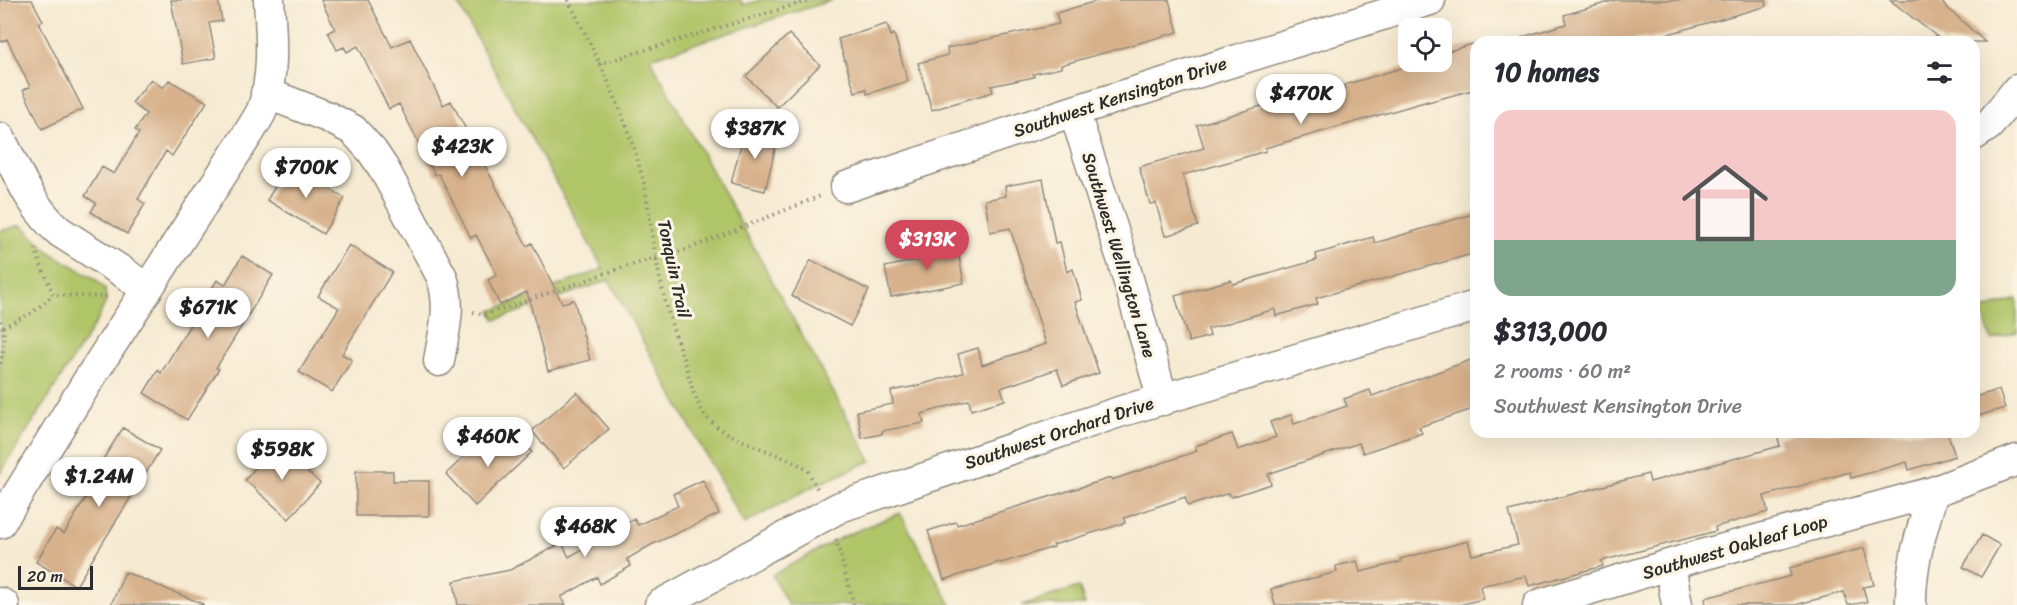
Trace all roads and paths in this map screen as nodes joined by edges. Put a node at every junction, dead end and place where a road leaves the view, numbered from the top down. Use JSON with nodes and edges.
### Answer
{"nodes":[{"id":1,"x":269,"y":0,"type":"edge"},
{"id":2,"x":568,"y":0,"type":"edge"},
{"id":3,"x":811,"y":0,"type":"edge"},
{"id":4,"x":1430,"y":0,"type":"edge"},
{"id":5,"x":599,"y":64,"type":"junction"},
{"id":6,"x":2017,"y":90,"type":"edge"},
{"id":7,"x":266,"y":93,"type":"junction"},
{"id":8,"x":1074,"y":111,"type":"junction"},
{"id":9,"x":1980,"y":131,"type":"edge"},
{"id":10,"x":0,"y":138,"type":"edge"},
{"id":11,"x":846,"y":187,"type":"joint"},
{"id":12,"x":43,"y":215,"type":"junction"},
{"id":13,"x":656,"y":257,"type":"junction"},
{"id":14,"x":137,"y":282,"type":"junction"},
{"id":15,"x":53,"y":295,"type":"junction"},
{"id":16,"x":448,"y":307,"type":"junction"},
{"id":17,"x":1470,"y":308,"type":"edge"},
{"id":18,"x":0,"y":321,"type":"edge"},
{"id":19,"x":3,"y":327,"type":"junction"},
{"id":20,"x":439,"y":361,"type":"dead end"},
{"id":21,"x":0,"y":364,"type":"edge"},
{"id":22,"x":1163,"y":400,"type":"junction"},
{"id":23,"x":2017,"y":460,"type":"edge"},
{"id":24,"x":818,"y":489,"type":"dead end"},
{"id":25,"x":1933,"y":492,"type":"junction"},
{"id":26,"x":0,"y":523,"type":"edge"},
{"id":27,"x":835,"y":537,"type":"dead end"},
{"id":28,"x":1670,"y":565,"type":"junction"},
{"id":29,"x":672,"y":602,"type":"edge"},
{"id":30,"x":854,"y":605,"type":"edge"},
{"id":31,"x":1538,"y":605,"type":"edge"},
{"id":32,"x":1677,"y":605,"type":"edge"},
{"id":33,"x":1911,"y":605,"type":"edge"}],
"edges":[{"from":1,"to":7,"type":"street"},
{"from":2,"to":5,"type":"path","name":"Tonquin Trail"},
{"from":3,"to":5,"type":"path"},
{"from":4,"to":8,"type":"street","name":"Southwest Kensington Drive"},
{"from":5,"to":13,"type":"path","name":"Tonquin Trail"},
{"from":6,"to":9,"type":"street"},
{"from":7,"to":14,"type":"street"},
{"from":7,"to":16,"type":"street"},
{"from":8,"to":11,"type":"street","name":"Southwest Kensington Drive"},
{"from":8,"to":22,"type":"street","name":"Southwest Wellington Lane"},
{"from":10,"to":12,"type":"street"},
{"from":11,"to":13,"type":"path"},
{"from":12,"to":14,"type":"street"},
{"from":12,"to":15,"type":"path"},
{"from":13,"to":16,"type":"path"},
{"from":13,"to":24,"type":"path","name":"Tonquin Trail"},
{"from":14,"to":15,"type":"path"},
{"from":14,"to":26,"type":"street"},
{"from":15,"to":19,"type":"path"},
{"from":16,"to":20,"type":"street"},
{"from":17,"to":22,"type":"street","name":"Southwest Orchard Drive"},
{"from":18,"to":19,"type":"path"},
{"from":19,"to":21,"type":"path"},
{"from":22,"to":29,"type":"street","name":"Southwest Orchard Drive"},
{"from":23,"to":25,"type":"street","name":"Southwest Oakleaf Loop"},
{"from":25,"to":28,"type":"street","name":"Southwest Oakleaf Loop"},
{"from":25,"to":33,"type":"street"},
{"from":27,"to":30,"type":"path"},
{"from":28,"to":31,"type":"street","name":"Southwest Oakleaf Loop"},
{"from":28,"to":32,"type":"street"}]}
